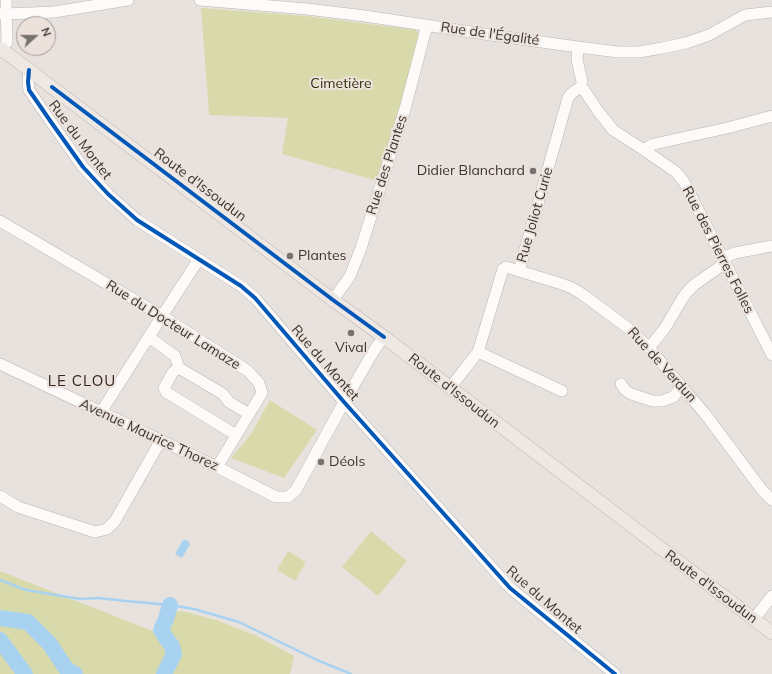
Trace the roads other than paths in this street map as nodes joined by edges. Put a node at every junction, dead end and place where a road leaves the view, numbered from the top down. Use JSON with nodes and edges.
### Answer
{"nodes":[{"id":1,"x":6,"y":0,"type":"edge"},
{"id":2,"x":128,"y":0,"type":"edge"},
{"id":3,"x":200,"y":0,"type":"edge"},
{"id":4,"x":233,"y":1,"type":"edge"},
{"id":5,"x":304,"y":4,"type":"edge"},
{"id":6,"x":772,"y":12,"type":"edge"},
{"id":7,"x":3,"y":14,"type":"edge"},
{"id":8,"x":427,"y":25,"type":"junction"},
{"id":9,"x":578,"y":47,"type":"junction"},
{"id":10,"x":1,"y":50,"type":"edge"},
{"id":11,"x":29,"y":70,"type":"junction"},
{"id":12,"x":582,"y":86,"type":"junction"},
{"id":13,"x":772,"y":116,"type":"edge"},
{"id":14,"x":644,"y":150,"type":"junction"},
{"id":15,"x":0,"y":221,"type":"edge"},
{"id":16,"x":772,"y":246,"type":"edge"},
{"id":17,"x":198,"y":259,"type":"junction"},
{"id":18,"x":723,"y":260,"type":"junction"},
{"id":19,"x":519,"y":271,"type":"junction"},
{"id":20,"x":333,"y":300,"type":"junction"},
{"id":21,"x":162,"y":316,"type":"junction"},
{"id":22,"x":149,"y":337,"type":"junction"},
{"id":23,"x":384,"y":337,"type":"junction"},
{"id":24,"x":649,"y":348,"type":"junction"},
{"id":25,"x":478,"y":352,"type":"junction"},
{"id":26,"x":772,"y":355,"type":"edge"},
{"id":27,"x":0,"y":364,"type":"edge"},
{"id":28,"x":179,"y":368,"type":"junction"},
{"id":29,"x":621,"y":384,"type":"dead end"},
{"id":30,"x":682,"y":387,"type":"junction"},
{"id":31,"x":450,"y":388,"type":"junction"},
{"id":32,"x":562,"y":391,"type":"dead end"},
{"id":33,"x":344,"y":402,"type":"junction"},
{"id":34,"x":102,"y":412,"type":"junction"},
{"id":35,"x":249,"y":414,"type":"junction"},
{"id":36,"x":236,"y":435,"type":"junction"},
{"id":37,"x":160,"y":440,"type":"junction"},
{"id":38,"x":217,"y":467,"type":"junction"},
{"id":39,"x":0,"y":496,"type":"edge"},
{"id":40,"x":772,"y":500,"type":"edge"},
{"id":41,"x":772,"y":596,"type":"edge"},
{"id":42,"x":754,"y":619,"type":"junction"},
{"id":43,"x":772,"y":633,"type":"edge"},
{"id":44,"x":615,"y":674,"type":"edge"}],
"edges":[{"from":1,"to":7,"type":"street"},
{"from":2,"to":7,"type":"street"},
{"from":3,"to":4,"type":"street","name":"Rue de l'Égalité"},
{"from":4,"to":5,"type":"street","name":"Rue de l'Égalité"},
{"from":5,"to":8,"type":"street","name":"Rue de l'Égalité"},
{"from":6,"to":9,"type":"street","name":"Rue de l'Égalité"},
{"from":7,"to":10,"type":"street"},
{"from":8,"to":9,"type":"street","name":"Rue de l'Égalité"},
{"from":8,"to":20,"type":"street","name":"Rue des Plantes"},
{"from":9,"to":12,"type":"street","name":"Rue des Pierres Folles"},
{"from":10,"to":11,"type":"main road","name":"Route d'Issoudun"},
{"from":11,"to":17,"type":"street","name":"Rue du Montet"},
{"from":11,"to":20,"type":"main road","name":"Route d'Issoudun"},
{"from":12,"to":14,"type":"street","name":"Rue des Pierres Folles"},
{"from":12,"to":19,"type":"street","name":"Rue Joliot Curie"},
{"from":13,"to":14,"type":"street"},
{"from":14,"to":18,"type":"street","name":"Rue des Pierres Folles"},
{"from":15,"to":21,"type":"street","name":"Rue du Docteur Lamaze"},
{"from":16,"to":18,"type":"street"},
{"from":17,"to":21,"type":"street"},
{"from":17,"to":33,"type":"street","name":"Rue du Montet"},
{"from":18,"to":24,"type":"street"},
{"from":18,"to":26,"type":"street","name":"Rue des Pierres Folles"},
{"from":19,"to":24,"type":"street","name":"Rue de Verdun"},
{"from":19,"to":25,"type":"street","name":"Rue Joliot Curie"},
{"from":20,"to":23,"type":"main road","name":"Route d'Issoudun"},
{"from":21,"to":22,"type":"street"},
{"from":21,"to":35,"type":"street","name":"Rue du Docteur Lamaze"},
{"from":22,"to":28,"type":"street"},
{"from":22,"to":34,"type":"street"},
{"from":23,"to":31,"type":"main road","name":"Route d'Issoudun"},
{"from":23,"to":33,"type":"street"},
{"from":24,"to":30,"type":"street","name":"Rue de Verdun"},
{"from":25,"to":31,"type":"street","name":"Rue Joliot Curie"},
{"from":25,"to":32,"type":"street"},
{"from":27,"to":34,"type":"street","name":"Avenue Maurice Thorez"},
{"from":28,"to":35,"type":"street"},
{"from":28,"to":36,"type":"street"},
{"from":29,"to":30,"type":"street"},
{"from":30,"to":40,"type":"street","name":"Rue de Verdun"},
{"from":31,"to":42,"type":"main road","name":"Route d'Issoudun"},
{"from":33,"to":38,"type":"street","name":"Avenue Maurice Thorez"},
{"from":33,"to":44,"type":"street","name":"Rue du Montet"},
{"from":34,"to":37,"type":"street","name":"Avenue Maurice Thorez"},
{"from":35,"to":36,"type":"street","name":"Rue du Docteur Lamaze"},
{"from":36,"to":38,"type":"street","name":"Rue du Docteur Lamaze"},
{"from":37,"to":38,"type":"street","name":"Avenue Maurice Thorez"},
{"from":37,"to":39,"type":"street"},
{"from":41,"to":42,"type":"street"},
{"from":42,"to":43,"type":"main road","name":"Route d'Issoudun"}]}
